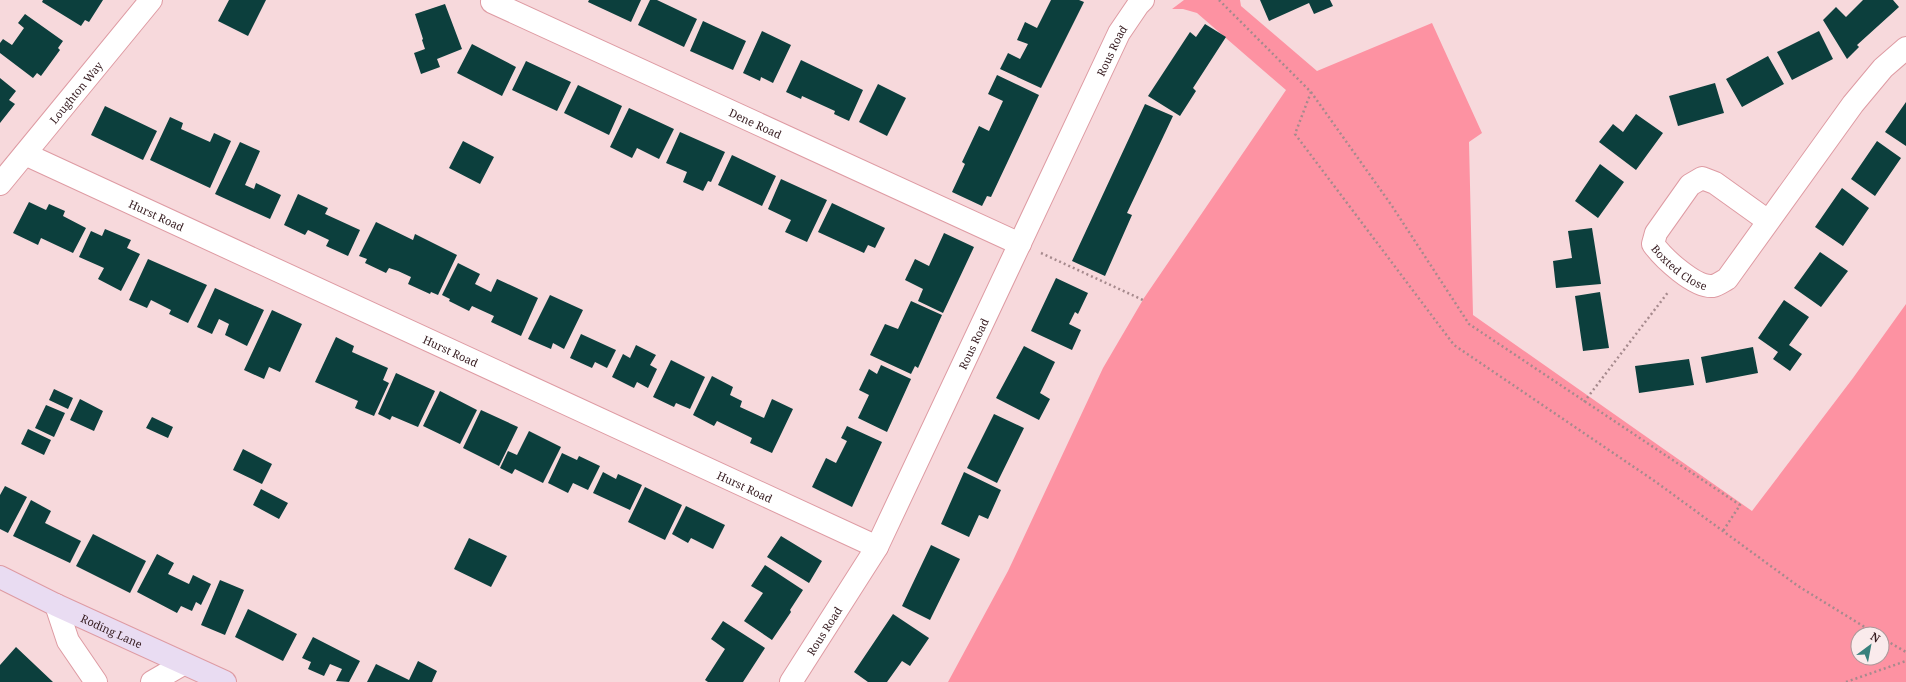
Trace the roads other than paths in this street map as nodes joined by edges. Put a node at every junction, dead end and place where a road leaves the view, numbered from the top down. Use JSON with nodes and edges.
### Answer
{"nodes":[{"id":1,"x":151,"y":0,"type":"edge"},
{"id":2,"x":1143,"y":0,"type":"edge"},
{"id":3,"x":492,"y":2,"type":"dead end"},
{"id":4,"x":1906,"y":48,"type":"edge"},
{"id":5,"x":25,"y":154,"type":"junction"},
{"id":6,"x":0,"y":184,"type":"edge"},
{"id":7,"x":1768,"y":221,"type":"junction"},
{"id":8,"x":1020,"y":244,"type":"junction"},
{"id":9,"x":877,"y":547,"type":"junction"},
{"id":10,"x":0,"y":577,"type":"edge"},
{"id":11,"x":56,"y":605,"type":"junction"},
{"id":12,"x":183,"y":664,"type":"junction"},
{"id":13,"x":96,"y":682,"type":"edge"},
{"id":14,"x":152,"y":682,"type":"edge"},
{"id":15,"x":225,"y":682,"type":"edge"},
{"id":16,"x":791,"y":682,"type":"edge"}],
"edges":[{"from":1,"to":5,"type":"street","name":"Loughton Way"},
{"from":2,"to":8,"type":"street","name":"Rous Road"},
{"from":3,"to":8,"type":"street","name":"Dene Road"},
{"from":4,"to":7,"type":"street","name":"Boxted Close"},
{"from":5,"to":6,"type":"street","name":"Loughton Way"},
{"from":5,"to":9,"type":"street","name":"Hurst Road"},
{"from":7,"to":7,"type":"street","name":"Boxted Close"},
{"from":8,"to":9,"type":"street","name":"Rous Road"},
{"from":9,"to":16,"type":"street","name":"Rous Road"},
{"from":10,"to":11,"type":"main road","name":"Roding Lane"},
{"from":11,"to":12,"type":"main road","name":"Roding Lane"},
{"from":11,"to":13,"type":"street"},
{"from":12,"to":14,"type":"street"},
{"from":12,"to":15,"type":"main road","name":"Roding Lane"}]}
